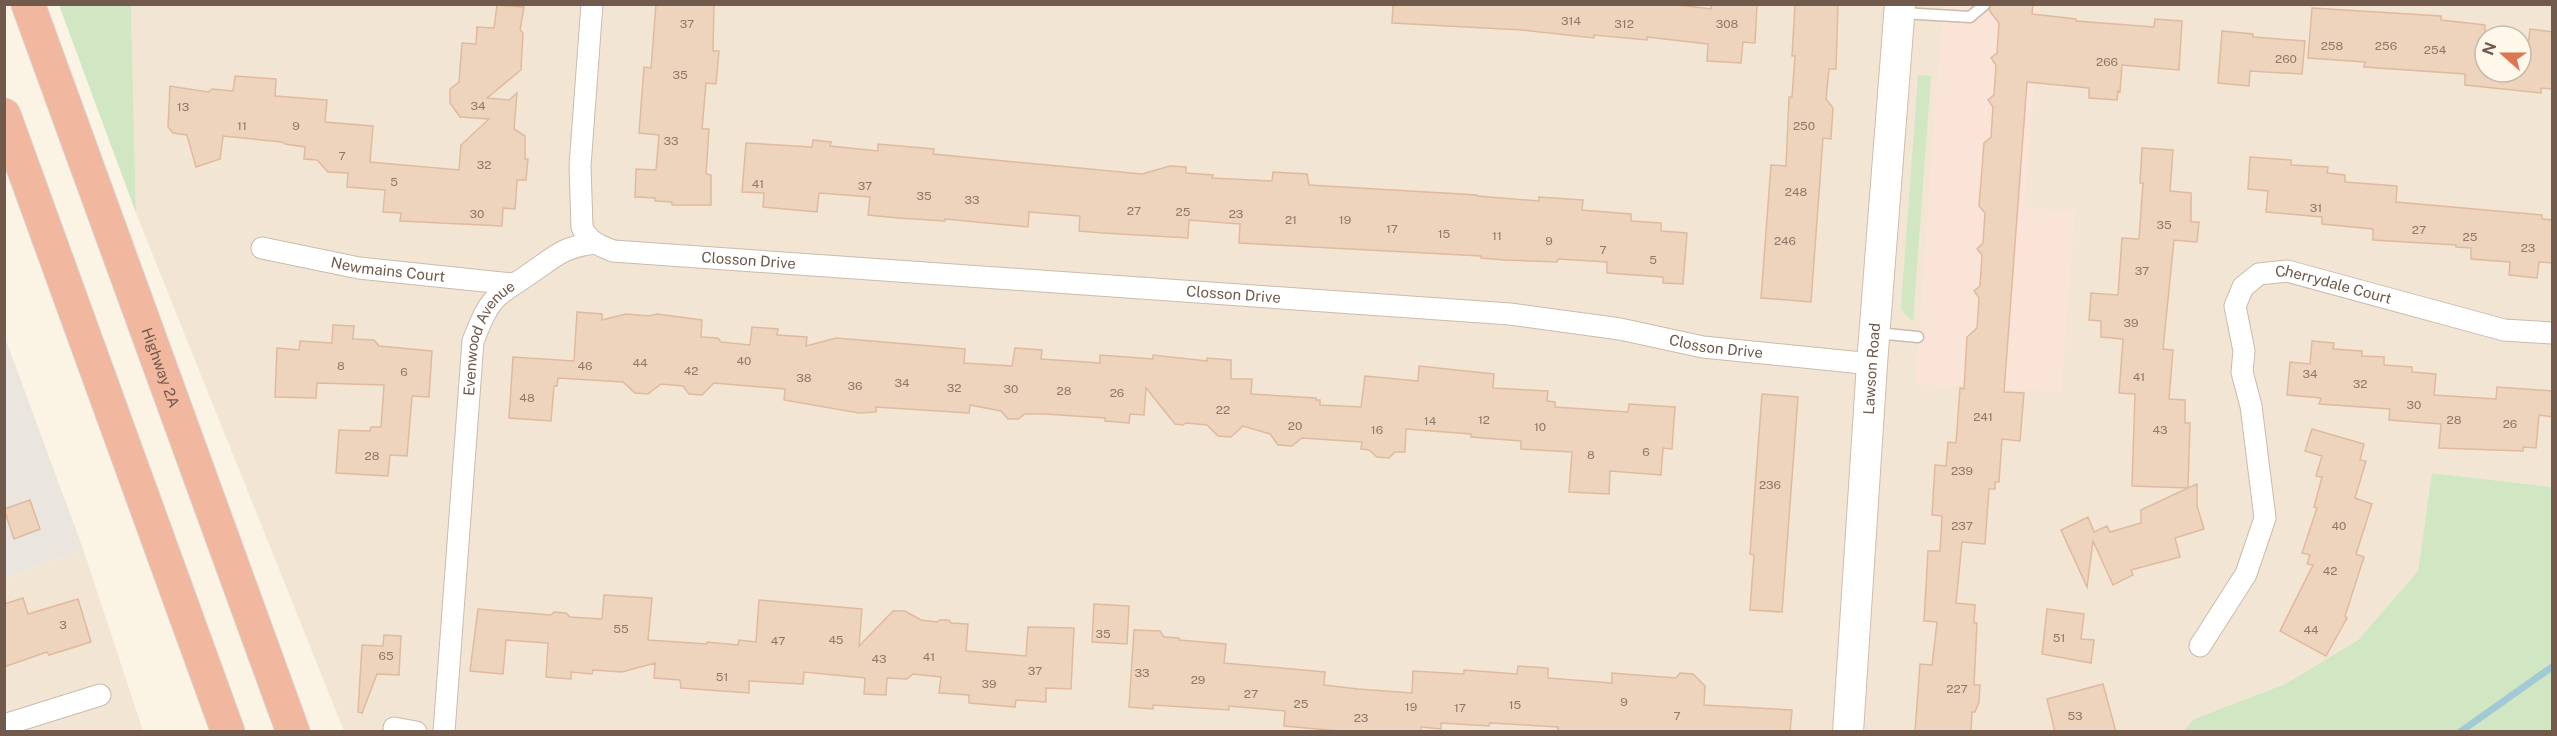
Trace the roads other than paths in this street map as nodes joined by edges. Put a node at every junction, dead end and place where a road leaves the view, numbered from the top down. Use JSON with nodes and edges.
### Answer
{"nodes":[{"id":1,"x":28,"y":4,"type":"edge"},
{"id":2,"x":592,"y":4,"type":"edge"},
{"id":3,"x":1984,"y":5,"type":"edge"},
{"id":4,"x":1899,"y":9,"type":"edge"},
{"id":5,"x":1953,"y":10,"type":"edge"},
{"id":6,"x":4,"y":115,"type":"edge"},
{"id":7,"x":594,"y":243,"type":"junction"},
{"id":8,"x":262,"y":249,"type":"dead end"},
{"id":9,"x":513,"y":284,"type":"junction"},
{"id":10,"x":1876,"y":333,"type":"junction"},
{"id":11,"x":2553,"y":333,"type":"edge"},
{"id":12,"x":1918,"y":337,"type":"dead end"},
{"id":13,"x":1872,"y":364,"type":"junction"},
{"id":14,"x":2200,"y":646,"type":"dead end"},
{"id":15,"x":100,"y":695,"type":"dead end"},
{"id":16,"x":4,"y":725,"type":"edge"},
{"id":17,"x":394,"y":728,"type":"dead end"},
{"id":18,"x":228,"y":732,"type":"edge"},
{"id":19,"x":293,"y":732,"type":"edge"},
{"id":20,"x":416,"y":732,"type":"edge"},
{"id":21,"x":444,"y":732,"type":"edge"},
{"id":22,"x":1848,"y":732,"type":"edge"}],
"edges":[{"from":1,"to":19,"type":"highway","name":"Highway 2A"},
{"from":2,"to":7,"type":"street"},
{"from":3,"to":5,"type":"lane"},
{"from":4,"to":5,"type":"lane"},
{"from":4,"to":10,"type":"street","name":"Lawson Road"},
{"from":6,"to":18,"type":"highway"},
{"from":7,"to":9,"type":"street","name":"Evenwood Avenue"},
{"from":7,"to":13,"type":"street","name":"Closson Drive"},
{"from":8,"to":9,"type":"street","name":"Newmains Court"},
{"from":9,"to":21,"type":"street","name":"Evenwood Avenue"},
{"from":10,"to":12,"type":"lane"},
{"from":10,"to":13,"type":"street","name":"Lawson Road"},
{"from":11,"to":14,"type":"street","name":"Cherrydale Court"},
{"from":13,"to":22,"type":"street","name":"Lawson Road"},
{"from":15,"to":16,"type":"street"},
{"from":17,"to":20,"type":"street"}]}
